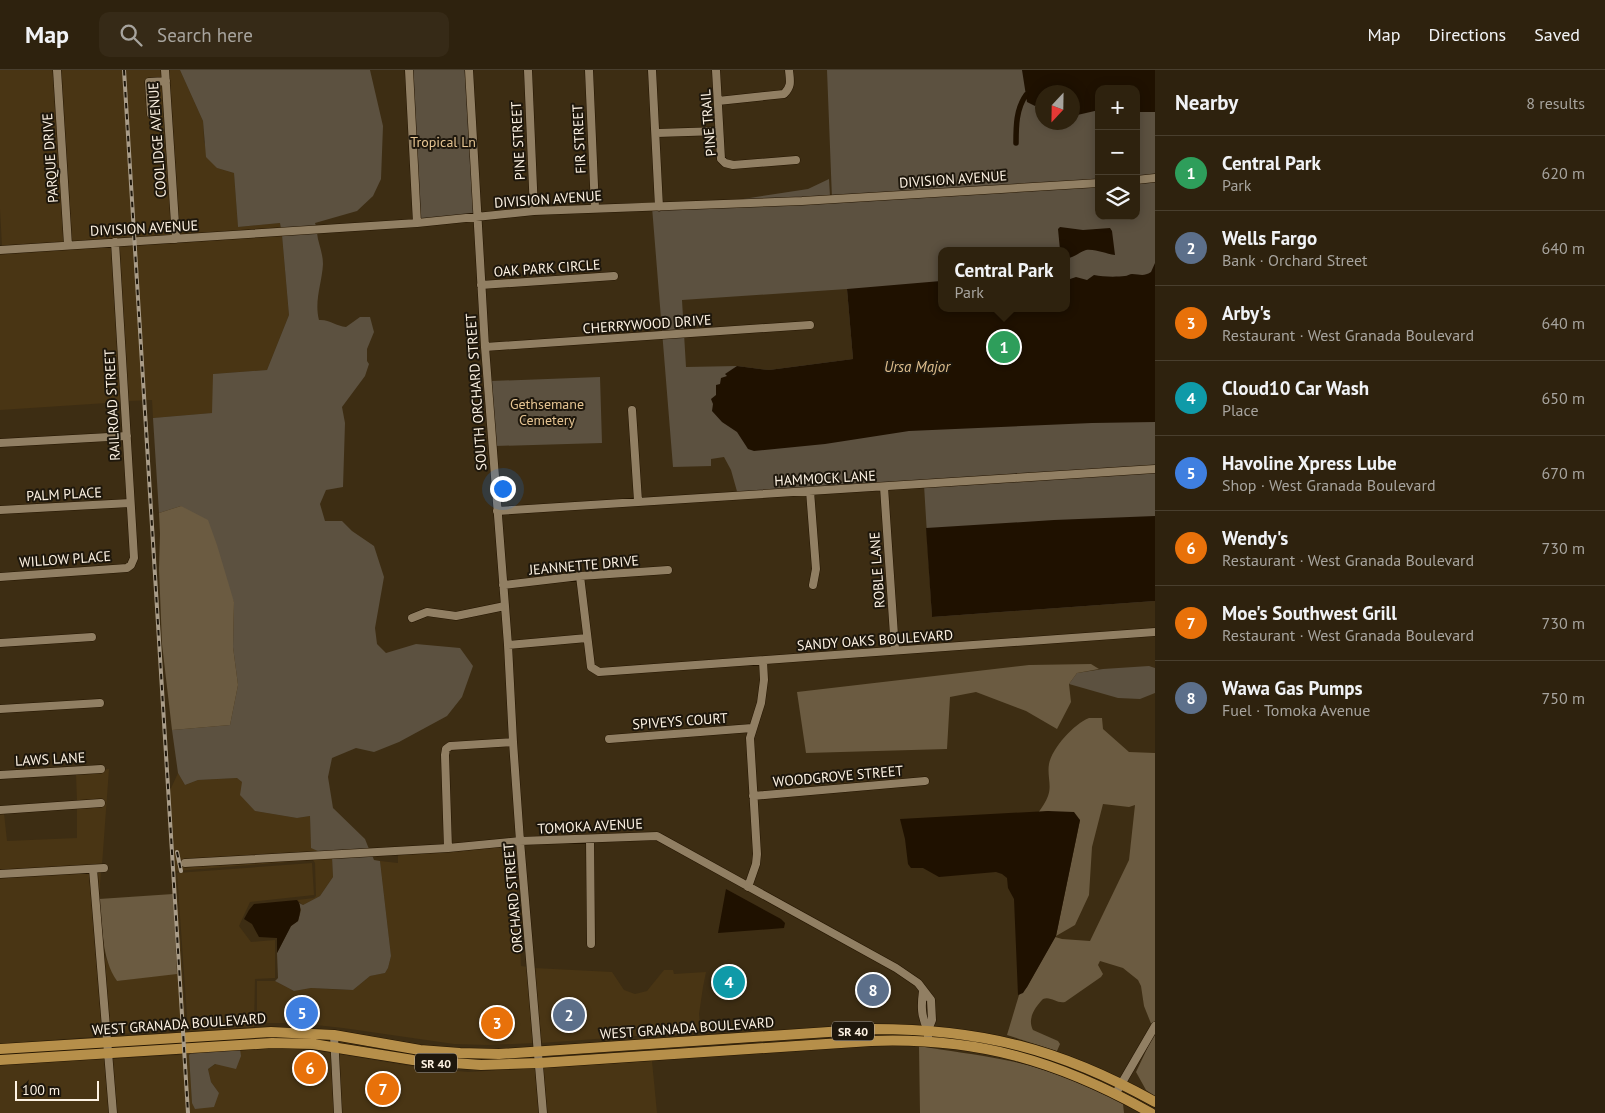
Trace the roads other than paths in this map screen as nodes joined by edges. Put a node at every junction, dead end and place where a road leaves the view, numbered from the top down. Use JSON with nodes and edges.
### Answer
{"nodes":[{"id":1,"x":57,"y":70,"type":"edge"},
{"id":2,"x":165,"y":70,"type":"edge"},
{"id":3,"x":409,"y":70,"type":"edge"},
{"id":4,"x":469,"y":70,"type":"edge"},
{"id":5,"x":528,"y":70,"type":"edge"},
{"id":6,"x":589,"y":70,"type":"edge"},
{"id":7,"x":652,"y":70,"type":"edge"},
{"id":8,"x":716,"y":70,"type":"edge"},
{"id":9,"x":789,"y":70,"type":"edge"},
{"id":10,"x":166,"y":81,"type":"junction"},
{"id":11,"x":718,"y":101,"type":"junction"},
{"id":12,"x":151,"y":114,"type":"dead end"},
{"id":13,"x":719,"y":131,"type":"junction"},
{"id":14,"x":656,"y":133,"type":"junction"},
{"id":15,"x":796,"y":160,"type":"dead end"},
{"id":16,"x":1155,"y":178,"type":"edge"},
{"id":17,"x":1140,"y":180,"type":"edge"},
{"id":18,"x":1095,"y":183,"type":"edge"},
{"id":19,"x":660,"y":207,"type":"junction"},
{"id":20,"x":595,"y":208,"type":"junction"},
{"id":21,"x":534,"y":211,"type":"junction"},
{"id":22,"x":477,"y":217,"type":"junction"},
{"id":23,"x":417,"y":222,"type":"junction"},
{"id":24,"x":176,"y":239,"type":"junction"},
{"id":25,"x":115,"y":242,"type":"junction"},
{"id":26,"x":68,"y":245,"type":"junction"},
{"id":27,"x":0,"y":250,"type":"edge"},
{"id":28,"x":614,"y":276,"type":"dead end"},
{"id":29,"x":481,"y":285,"type":"junction"},
{"id":30,"x":810,"y":326,"type":"dead end"},
{"id":31,"x":485,"y":347,"type":"junction"},
{"id":32,"x":632,"y":410,"type":"dead end"},
{"id":33,"x":127,"y":436,"type":"junction"},
{"id":34,"x":0,"y":443,"type":"edge"},
{"id":35,"x":1155,"y":469,"type":"edge"},
{"id":36,"x":884,"y":487,"type":"junction"},
{"id":37,"x":810,"y":491,"type":"junction"},
{"id":38,"x":638,"y":501,"type":"junction"},
{"id":39,"x":130,"y":503,"type":"junction"},
{"id":40,"x":0,"y":510,"type":"edge"},
{"id":41,"x":497,"y":511,"type":"junction"},
{"id":42,"x":131,"y":565,"type":"joint"},
{"id":43,"x":668,"y":570,"type":"dead end"},
{"id":44,"x":580,"y":576,"type":"junction"},
{"id":45,"x":0,"y":577,"type":"edge"},
{"id":46,"x":813,"y":585,"type":"dead end"},
{"id":47,"x":503,"y":586,"type":"junction"},
{"id":48,"x":505,"y":606,"type":"junction"},
{"id":49,"x":412,"y":618,"type":"dead end"},
{"id":50,"x":1155,"y":632,"type":"edge"},
{"id":51,"x":92,"y":637,"type":"dead end"},
{"id":52,"x":587,"y":638,"type":"junction"},
{"id":53,"x":0,"y":643,"type":"edge"},
{"id":54,"x":508,"y":645,"type":"junction"},
{"id":55,"x":896,"y":650,"type":"junction"},
{"id":56,"x":763,"y":661,"type":"junction"},
{"id":57,"x":100,"y":703,"type":"dead end"},
{"id":58,"x":0,"y":709,"type":"edge"},
{"id":59,"x":752,"y":728,"type":"junction"},
{"id":60,"x":609,"y":739,"type":"dead end"},
{"id":61,"x":513,"y":742,"type":"junction"},
{"id":62,"x":101,"y":769,"type":"dead end"},
{"id":63,"x":0,"y":775,"type":"edge"},
{"id":64,"x":924,"y":781,"type":"dead end"},
{"id":65,"x":753,"y":796,"type":"junction"},
{"id":66,"x":101,"y":804,"type":"dead end"},
{"id":67,"x":0,"y":810,"type":"edge"},
{"id":68,"x":590,"y":839,"type":"junction"},
{"id":69,"x":520,"y":841,"type":"junction"},
{"id":70,"x":448,"y":848,"type":"junction"},
{"id":71,"x":185,"y":863,"type":"dead end"},
{"id":72,"x":104,"y":868,"type":"dead end"},
{"id":73,"x":93,"y":869,"type":"junction"},
{"id":74,"x":0,"y":874,"type":"edge"},
{"id":75,"x":748,"y":887,"type":"junction"},
{"id":76,"x":591,"y":944,"type":"dead end"},
{"id":77,"x":1155,"y":1026,"type":"edge"},
{"id":78,"x":928,"y":1030,"type":"junction"},
{"id":79,"x":231,"y":1033,"type":"junction"},
{"id":80,"x":334,"y":1035,"type":"junction"},
{"id":81,"x":711,"y":1040,"type":"junction"},
{"id":82,"x":107,"y":1042,"type":"junction"},
{"id":83,"x":928,"y":1042,"type":"junction"},
{"id":84,"x":232,"y":1044,"type":"junction"},
{"id":85,"x":334,"y":1047,"type":"junction"},
{"id":86,"x":0,"y":1049,"type":"edge"},
{"id":87,"x":712,"y":1051,"type":"junction"},
{"id":88,"x":437,"y":1052,"type":"junction"},
{"id":89,"x":539,"y":1052,"type":"junction"},
{"id":90,"x":108,"y":1053,"type":"junction"},
{"id":91,"x":0,"y":1060,"type":"edge"},
{"id":92,"x":413,"y":1060,"type":"junction"},
{"id":93,"x":539,"y":1064,"type":"junction"},
{"id":94,"x":1121,"y":1084,"type":"junction"},
{"id":95,"x":1116,"y":1093,"type":"junction"},
{"id":96,"x":1155,"y":1102,"type":"edge"},
{"id":97,"x":113,"y":1113,"type":"edge"},
{"id":98,"x":338,"y":1113,"type":"edge"},
{"id":99,"x":543,"y":1113,"type":"edge"},
{"id":100,"x":1151,"y":1113,"type":"edge"}],
"edges":[{"from":1,"to":26,"type":"street","name":"PARQUE DRIVE"},
{"from":2,"to":10,"type":"street","name":"COOLIDGE AVENUE"},
{"from":3,"to":23,"type":"street"},
{"from":4,"to":22,"type":"street","name":"SOUTH ORCHARD STREET"},
{"from":5,"to":21,"type":"street","name":"PINE STREET"},
{"from":6,"to":20,"type":"street","name":"FIR STREET"},
{"from":7,"to":14,"type":"street"},
{"from":8,"to":11,"type":"street","name":"PINE TRAIL"},
{"from":9,"to":11,"type":"street"},
{"from":10,"to":12,"type":"street"},
{"from":10,"to":24,"type":"street","name":"COOLIDGE AVENUE"},
{"from":11,"to":13,"type":"street","name":"PINE TRAIL"},
{"from":13,"to":14,"type":"street"},
{"from":13,"to":15,"type":"street","name":"PINE TRAIL"},
{"from":14,"to":19,"type":"street"},
{"from":16,"to":17,"type":"street"},
{"from":18,"to":19,"type":"street","name":"DIVISION AVENUE"},
{"from":19,"to":20,"type":"street","name":"DIVISION AVENUE"},
{"from":20,"to":21,"type":"street","name":"DIVISION AVENUE"},
{"from":21,"to":22,"type":"street","name":"DIVISION AVENUE"},
{"from":22,"to":23,"type":"street","name":"DIVISION AVENUE"},
{"from":22,"to":29,"type":"street","name":"SOUTH ORCHARD STREET"},
{"from":23,"to":24,"type":"street","name":"DIVISION AVENUE"},
{"from":24,"to":25,"type":"street","name":"DIVISION AVENUE"},
{"from":25,"to":26,"type":"street","name":"DIVISION AVENUE"},
{"from":25,"to":33,"type":"street","name":"RAILROAD STREET"},
{"from":26,"to":27,"type":"street","name":"DIVISION AVENUE"},
{"from":28,"to":29,"type":"street","name":"OAK PARK CIRCLE"},
{"from":29,"to":31,"type":"street","name":"SOUTH ORCHARD STREET"},
{"from":30,"to":31,"type":"street","name":"CHERRYWOOD DRIVE"},
{"from":31,"to":41,"type":"street","name":"SOUTH ORCHARD STREET"},
{"from":32,"to":38,"type":"street"},
{"from":33,"to":34,"type":"street"},
{"from":33,"to":39,"type":"street","name":"RAILROAD STREET"},
{"from":35,"to":36,"type":"street","name":"HAMMOCK LANE"},
{"from":36,"to":37,"type":"street","name":"HAMMOCK LANE"},
{"from":36,"to":55,"type":"street","name":"ROBLE LANE"},
{"from":37,"to":38,"type":"street","name":"HAMMOCK LANE"},
{"from":37,"to":46,"type":"street"},
{"from":38,"to":41,"type":"street","name":"HAMMOCK LANE"},
{"from":39,"to":40,"type":"street","name":"PALM PLACE"},
{"from":39,"to":42,"type":"street","name":"RAILROAD STREET"},
{"from":41,"to":47,"type":"street","name":"SOUTH ORCHARD STREET"},
{"from":42,"to":45,"type":"street","name":"WILLOW PLACE"},
{"from":43,"to":44,"type":"street","name":"JEANNETTE DRIVE"},
{"from":44,"to":47,"type":"street","name":"JEANNETTE DRIVE"},
{"from":44,"to":52,"type":"street"},
{"from":47,"to":48,"type":"street","name":"SOUTH ORCHARD STREET"},
{"from":48,"to":49,"type":"street"},
{"from":48,"to":54,"type":"street","name":"SOUTH ORCHARD STREET"},
{"from":50,"to":55,"type":"street","name":"SANDY OAKS BOULEVARD"},
{"from":51,"to":53,"type":"street"},
{"from":52,"to":54,"type":"street"},
{"from":52,"to":56,"type":"street","name":"SANDY OAKS BOULEVARD"},
{"from":54,"to":61,"type":"street","name":"SOUTH ORCHARD STREET"},
{"from":55,"to":56,"type":"street","name":"SANDY OAKS BOULEVARD"},
{"from":56,"to":59,"type":"street"},
{"from":57,"to":58,"type":"street"},
{"from":59,"to":60,"type":"street","name":"SPIVEYS COURT"},
{"from":59,"to":65,"type":"street"},
{"from":61,"to":69,"type":"street","name":"ORCHARD STREET"},
{"from":61,"to":70,"type":"street"},
{"from":62,"to":63,"type":"street","name":"LAWS LANE"},
{"from":64,"to":65,"type":"street","name":"WOODGROVE STREET"},
{"from":65,"to":75,"type":"street"},
{"from":66,"to":67,"type":"street"},
{"from":68,"to":69,"type":"street","name":"TOMOKA AVENUE"},
{"from":68,"to":75,"type":"street","name":"TOMOKA AVENUE"},
{"from":68,"to":76,"type":"street"},
{"from":69,"to":70,"type":"street","name":"TOMOKA AVENUE"},
{"from":69,"to":89,"type":"street","name":"ORCHARD STREET"},
{"from":70,"to":71,"type":"street","name":"TOMOKA AVENUE"},
{"from":72,"to":73,"type":"street"},
{"from":73,"to":74,"type":"street"},
{"from":73,"to":82,"type":"street"},
{"from":75,"to":78,"type":"street","name":"TOMOKA AVENUE"},
{"from":77,"to":94,"type":"street"},
{"from":78,"to":81,"type":"main road","name":"WEST GRANADA BOULEVARD","number":"SR 40"},
{"from":78,"to":83,"type":"street","name":"TOMOKA AVENUE"},
{"from":78,"to":94,"type":"main road","name":"WEST GRANADA BOULEVARD","number":"SR 40"},
{"from":79,"to":80,"type":"main road","name":"WEST GRANADA BOULEVARD","number":"SR 40"},
{"from":79,"to":82,"type":"main road","name":"WEST GRANADA BOULEVARD","number":"SR 40"},
{"from":79,"to":84,"type":"street"},
{"from":80,"to":85,"type":"street"},
{"from":80,"to":88,"type":"main road","name":"WEST GRANADA BOULEVARD","number":"SR 40"},
{"from":81,"to":87,"type":"street"},
{"from":81,"to":89,"type":"main road","name":"WEST GRANADA BOULEVARD","number":"SR 40"},
{"from":82,"to":86,"type":"main road","name":"WEST GRANADA BOULEVARD","number":"SR 40"},
{"from":82,"to":90,"type":"street"},
{"from":83,"to":87,"type":"main road","name":"WEST GRANADA BOULEVARD","number":"SR 40"},
{"from":83,"to":95,"type":"main road","name":"WEST GRANADA BOULEVARD","number":"SR 40"},
{"from":84,"to":85,"type":"main road","name":"WEST GRANADA BOULEVARD","number":"SR 40"},
{"from":84,"to":90,"type":"main road","name":"WEST GRANADA BOULEVARD","number":"SR 40"},
{"from":85,"to":92,"type":"main road","name":"WEST GRANADA BOULEVARD","number":"SR 40"},
{"from":85,"to":98,"type":"street"},
{"from":87,"to":93,"type":"main road","name":"WEST GRANADA BOULEVARD","number":"SR 40"},
{"from":88,"to":89,"type":"main road","name":"WEST GRANADA BOULEVARD","number":"SR 40"},
{"from":88,"to":92,"type":"main road"},
{"from":89,"to":93,"type":"street","name":"ORCHARD STREET"},
{"from":90,"to":91,"type":"main road","name":"WEST GRANADA BOULEVARD","number":"SR 40"},
{"from":90,"to":97,"type":"street"},
{"from":92,"to":93,"type":"main road","name":"WEST GRANADA BOULEVARD","number":"SR 40"},
{"from":93,"to":99,"type":"street","name":"ORCHARD STREET"},
{"from":94,"to":95,"type":"street"},
{"from":94,"to":96,"type":"main road","name":"WEST GRANADA BOULEVARD","number":"SR 40"},
{"from":95,"to":100,"type":"main road","name":"WEST GRANADA BOULEVARD","number":"SR 40"}]}
